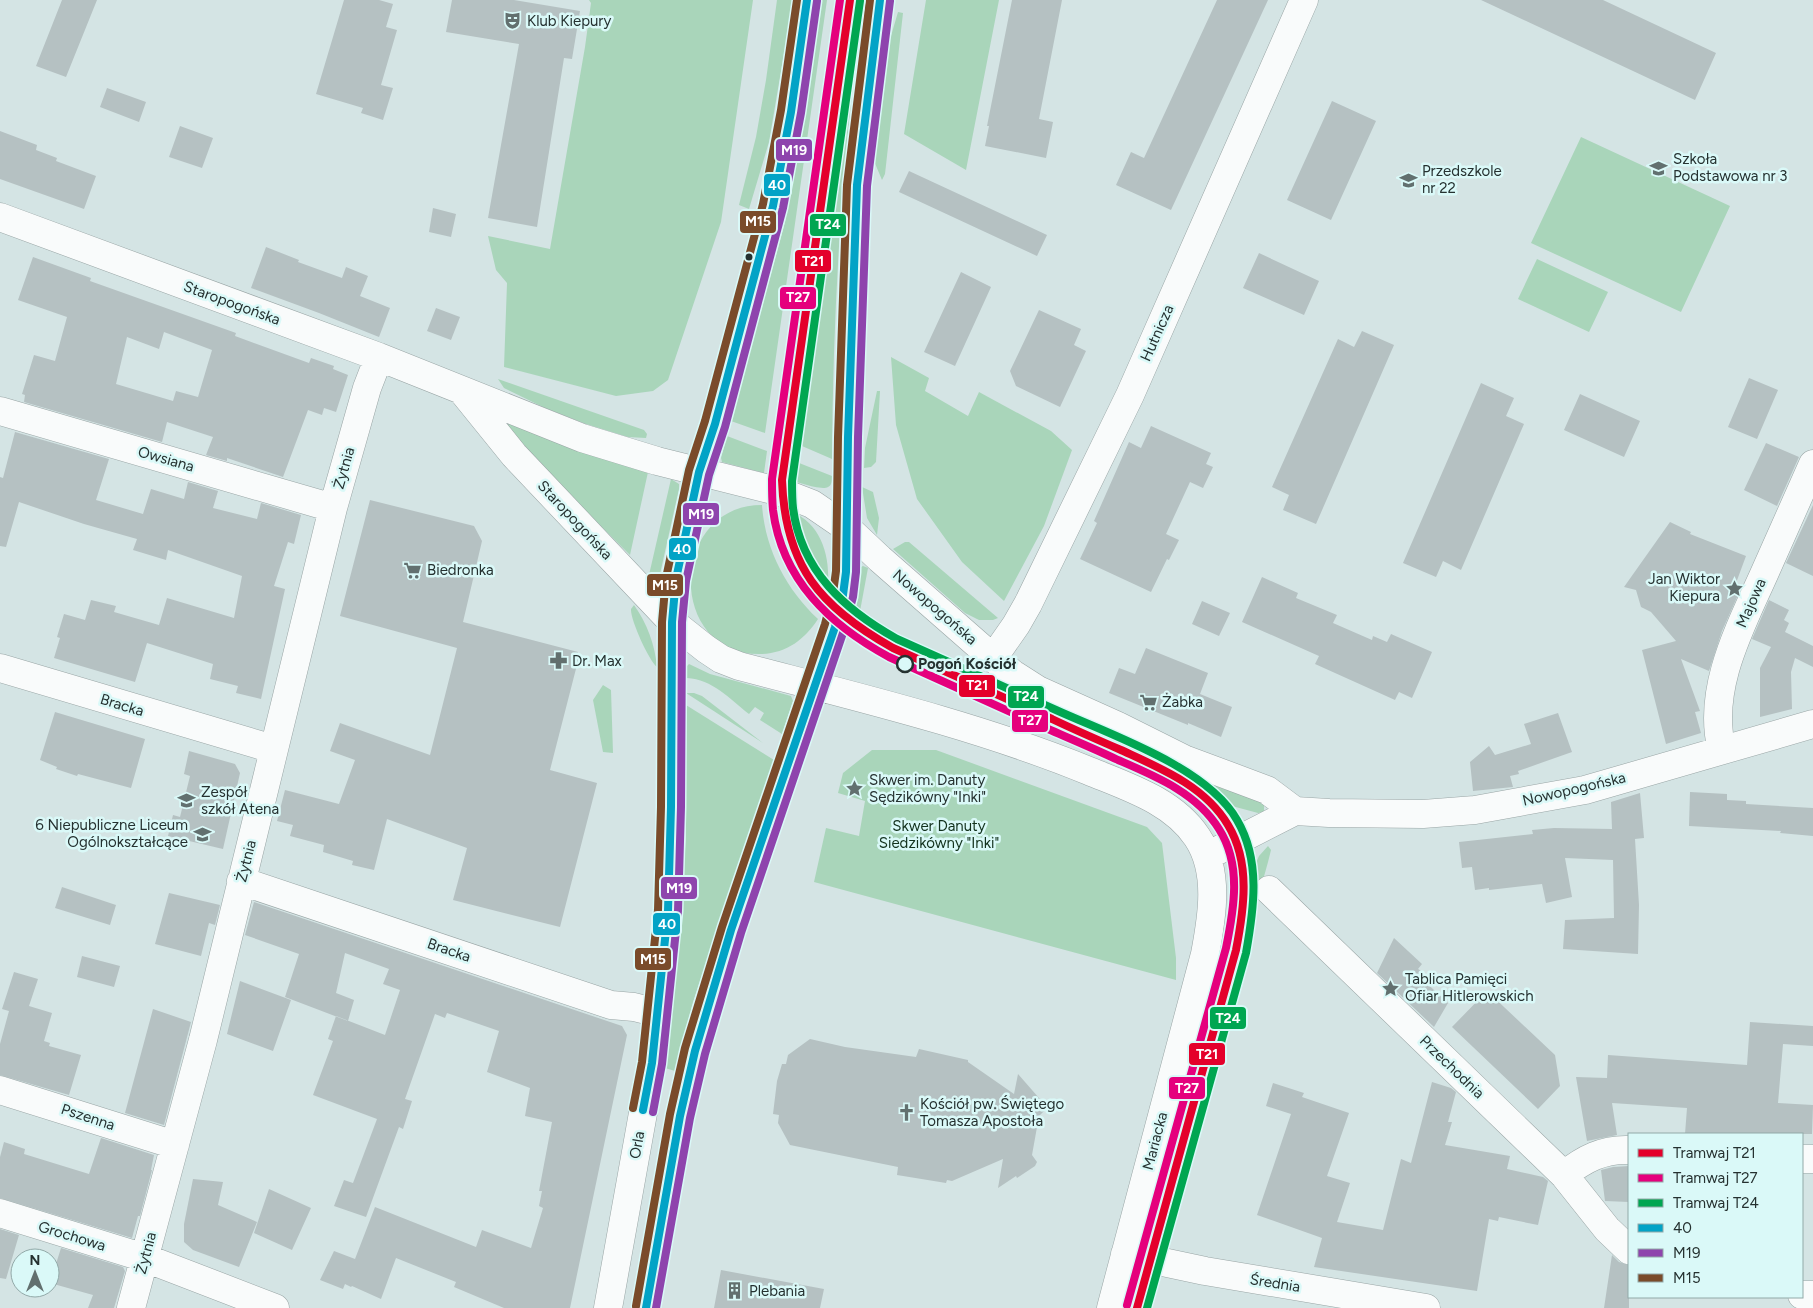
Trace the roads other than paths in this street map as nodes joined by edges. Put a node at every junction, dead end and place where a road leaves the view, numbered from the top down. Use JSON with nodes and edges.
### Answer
{"nodes":[{"id":1,"x":807,"y":0,"type":"edge"},
{"id":2,"x":880,"y":0,"type":"edge"},
{"id":3,"x":1304,"y":0,"type":"edge"},
{"id":4,"x":0,"y":217,"type":"edge"},
{"id":5,"x":379,"y":357,"type":"junction"},
{"id":6,"x":462,"y":391,"type":"junction"},
{"id":7,"x":0,"y":411,"type":"edge"},
{"id":8,"x":1813,"y":464,"type":"edge"},
{"id":9,"x":699,"y":472,"type":"junction"},
{"id":10,"x":333,"y":508,"type":"junction"},
{"id":11,"x":847,"y":528,"type":"junction"},
{"id":12,"x":672,"y":622,"type":"junction"},
{"id":13,"x":994,"y":658,"type":"junction"},
{"id":14,"x":0,"y":668,"type":"edge"},
{"id":15,"x":815,"y":686,"type":"junction"},
{"id":16,"x":1813,"y":724,"type":"edge"},
{"id":17,"x":273,"y":749,"type":"junction"},
{"id":18,"x":1722,"y":750,"type":"junction"},
{"id":19,"x":1295,"y":811,"type":"junction"},
{"id":20,"x":1207,"y":856,"type":"junction"},
{"id":21,"x":241,"y":881,"type":"junction"},
{"id":22,"x":1269,"y":890,"type":"dead end"},
{"id":23,"x":658,"y":1013,"type":"junction"},
{"id":24,"x":0,"y":1090,"type":"edge"},
{"id":25,"x":175,"y":1146,"type":"junction"},
{"id":26,"x":1628,"y":1150,"type":"edge"},
{"id":27,"x":1564,"y":1175,"type":"junction"},
{"id":28,"x":0,"y":1213,"type":"edge"},
{"id":29,"x":1628,"y":1249,"type":"edge"},
{"id":30,"x":1124,"y":1254,"type":"junction"},
{"id":31,"x":145,"y":1258,"type":"junction"},
{"id":32,"x":131,"y":1308,"type":"edge"},
{"id":33,"x":275,"y":1308,"type":"edge"},
{"id":34,"x":608,"y":1308,"type":"edge"},
{"id":35,"x":646,"y":1308,"type":"edge"},
{"id":36,"x":1111,"y":1308,"type":"edge"},
{"id":37,"x":1426,"y":1308,"type":"edge"}],
"edges":[{"from":1,"to":9,"type":"street","name":"Orla"},
{"from":2,"to":11,"type":"street"},
{"from":3,"to":13,"type":"street","name":"Hutnicza"},
{"from":4,"to":5,"type":"street","name":"Staropogońska"},
{"from":5,"to":6,"type":"street","name":"Staropogońska"},
{"from":5,"to":10,"type":"street","name":"Żytnia"},
{"from":6,"to":9,"type":"street","name":"Staropogońska"},
{"from":6,"to":12,"type":"street","name":"Staropogońska"},
{"from":7,"to":10,"type":"street","name":"Owsiana"},
{"from":8,"to":18,"type":"street","name":"Majowa"},
{"from":9,"to":11,"type":"street","name":"Nowopogońska"},
{"from":9,"to":12,"type":"street","name":"Orla"},
{"from":10,"to":17,"type":"street","name":"Żytnia"},
{"from":11,"to":13,"type":"street","name":"Nowopogońska"},
{"from":11,"to":15,"type":"street"},
{"from":12,"to":15,"type":"street","name":"Staropogońska"},
{"from":12,"to":23,"type":"street","name":"Orla"},
{"from":13,"to":19,"type":"street","name":"Nowopogońska"},
{"from":14,"to":17,"type":"street","name":"Bracka"},
{"from":15,"to":20,"type":"street"},
{"from":15,"to":35,"type":"street"},
{"from":16,"to":18,"type":"street","name":"Nowopogońska"},
{"from":17,"to":21,"type":"street","name":"Żytnia"},
{"from":18,"to":19,"type":"street","name":"Nowopogońska"},
{"from":19,"to":20,"type":"street"},
{"from":20,"to":30,"type":"street","name":"Mariacka"},
{"from":21,"to":23,"type":"street","name":"Bracka"},
{"from":21,"to":25,"type":"street","name":"Żytnia"},
{"from":22,"to":27,"type":"street","name":"Przechodnia"},
{"from":23,"to":34,"type":"street","name":"Orla"},
{"from":24,"to":25,"type":"street","name":"Pszenna"},
{"from":25,"to":31,"type":"street","name":"Żytnia"},
{"from":26,"to":27,"type":"street"},
{"from":27,"to":29,"type":"street","name":"Przechodnia"},
{"from":28,"to":31,"type":"street","name":"Grochowa"},
{"from":30,"to":36,"type":"street","name":"Mariacka"},
{"from":30,"to":37,"type":"street","name":"Średnia"},
{"from":31,"to":32,"type":"street","name":"Żytnia"},
{"from":31,"to":33,"type":"street","name":"Grochowa"}]}
